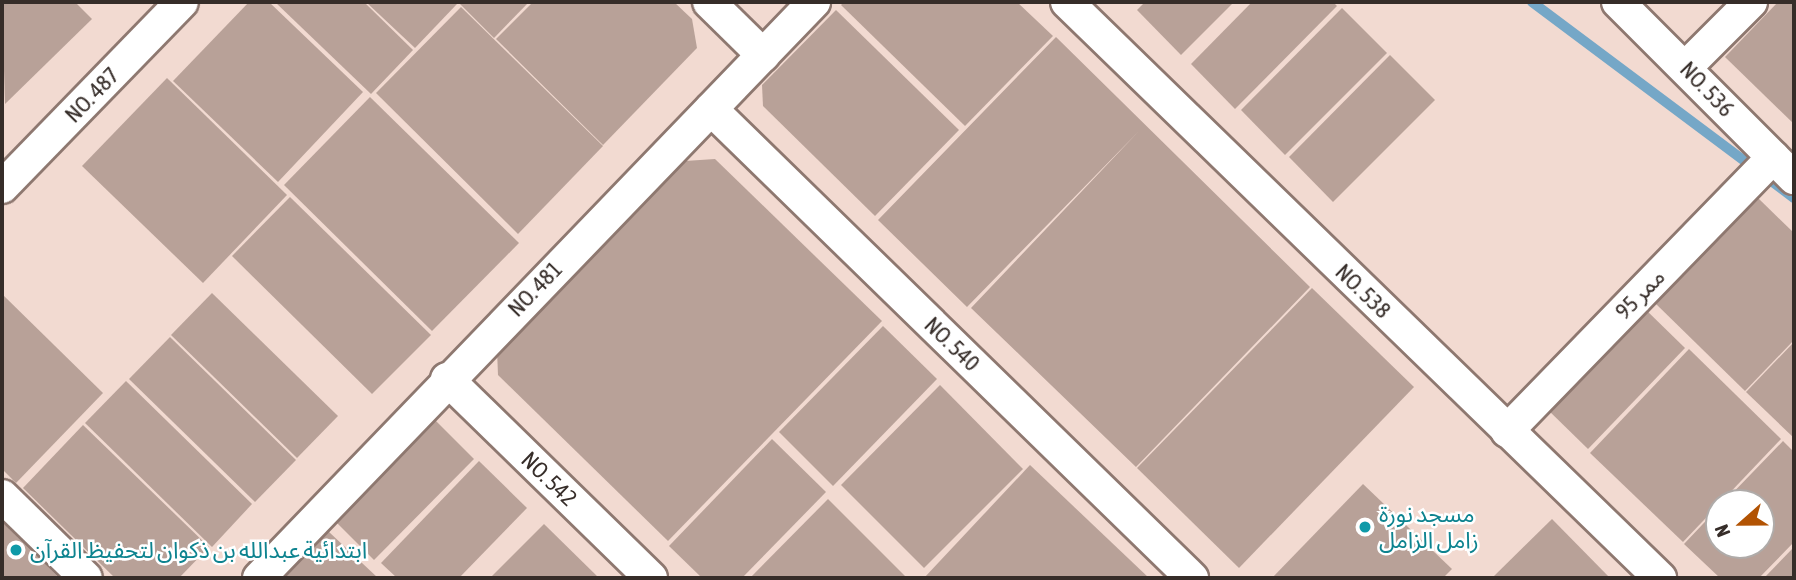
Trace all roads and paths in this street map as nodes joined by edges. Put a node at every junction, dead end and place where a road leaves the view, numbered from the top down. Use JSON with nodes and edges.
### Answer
{"nodes":[{"id":1,"x":182,"y":2,"type":"edge"},
{"id":2,"x":709,"y":2,"type":"edge"},
{"id":3,"x":814,"y":2,"type":"edge"},
{"id":4,"x":1067,"y":2,"type":"edge"},
{"id":5,"x":1618,"y":2,"type":"edge"},
{"id":6,"x":1751,"y":2,"type":"edge"},
{"id":7,"x":763,"y":55,"type":"junction"},
{"id":8,"x":1686,"y":67,"type":"junction"},
{"id":9,"x":711,"y":109,"type":"junction"},
{"id":10,"x":1784,"y":167,"type":"edge"},
{"id":11,"x":2,"y":187,"type":"edge"},
{"id":12,"x":447,"y":379,"type":"junction"},
{"id":13,"x":1507,"y":431,"type":"junction"},
{"id":14,"x":2,"y":496,"type":"edge"},
{"id":15,"x":86,"y":578,"type":"edge"},
{"id":16,"x":259,"y":578,"type":"edge"},
{"id":17,"x":651,"y":578,"type":"edge"},
{"id":18,"x":1192,"y":578,"type":"edge"},
{"id":19,"x":1660,"y":578,"type":"edge"}],
"edges":[{"from":1,"to":11,"type":"street","name":"NO. 487"},
{"from":2,"to":7,"type":"street"},
{"from":3,"to":7,"type":"street","name":"NO. 481"},
{"from":4,"to":13,"type":"street","name":"NO. 538"},
{"from":5,"to":8,"type":"street","name":"NO. 536"},
{"from":6,"to":8,"type":"street"},
{"from":7,"to":9,"type":"street","name":"NO. 481"},
{"from":8,"to":10,"type":"street","name":"NO. 536"},
{"from":9,"to":12,"type":"street","name":"NO. 481"},
{"from":9,"to":18,"type":"street","name":"NO. 540"},
{"from":10,"to":13,"type":"street","name":"ممر 95"},
{"from":12,"to":16,"type":"street","name":"NO. 481"},
{"from":12,"to":17,"type":"street","name":"NO. 542"},
{"from":13,"to":19,"type":"street","name":"NO. 538"},
{"from":14,"to":15,"type":"street"}]}
